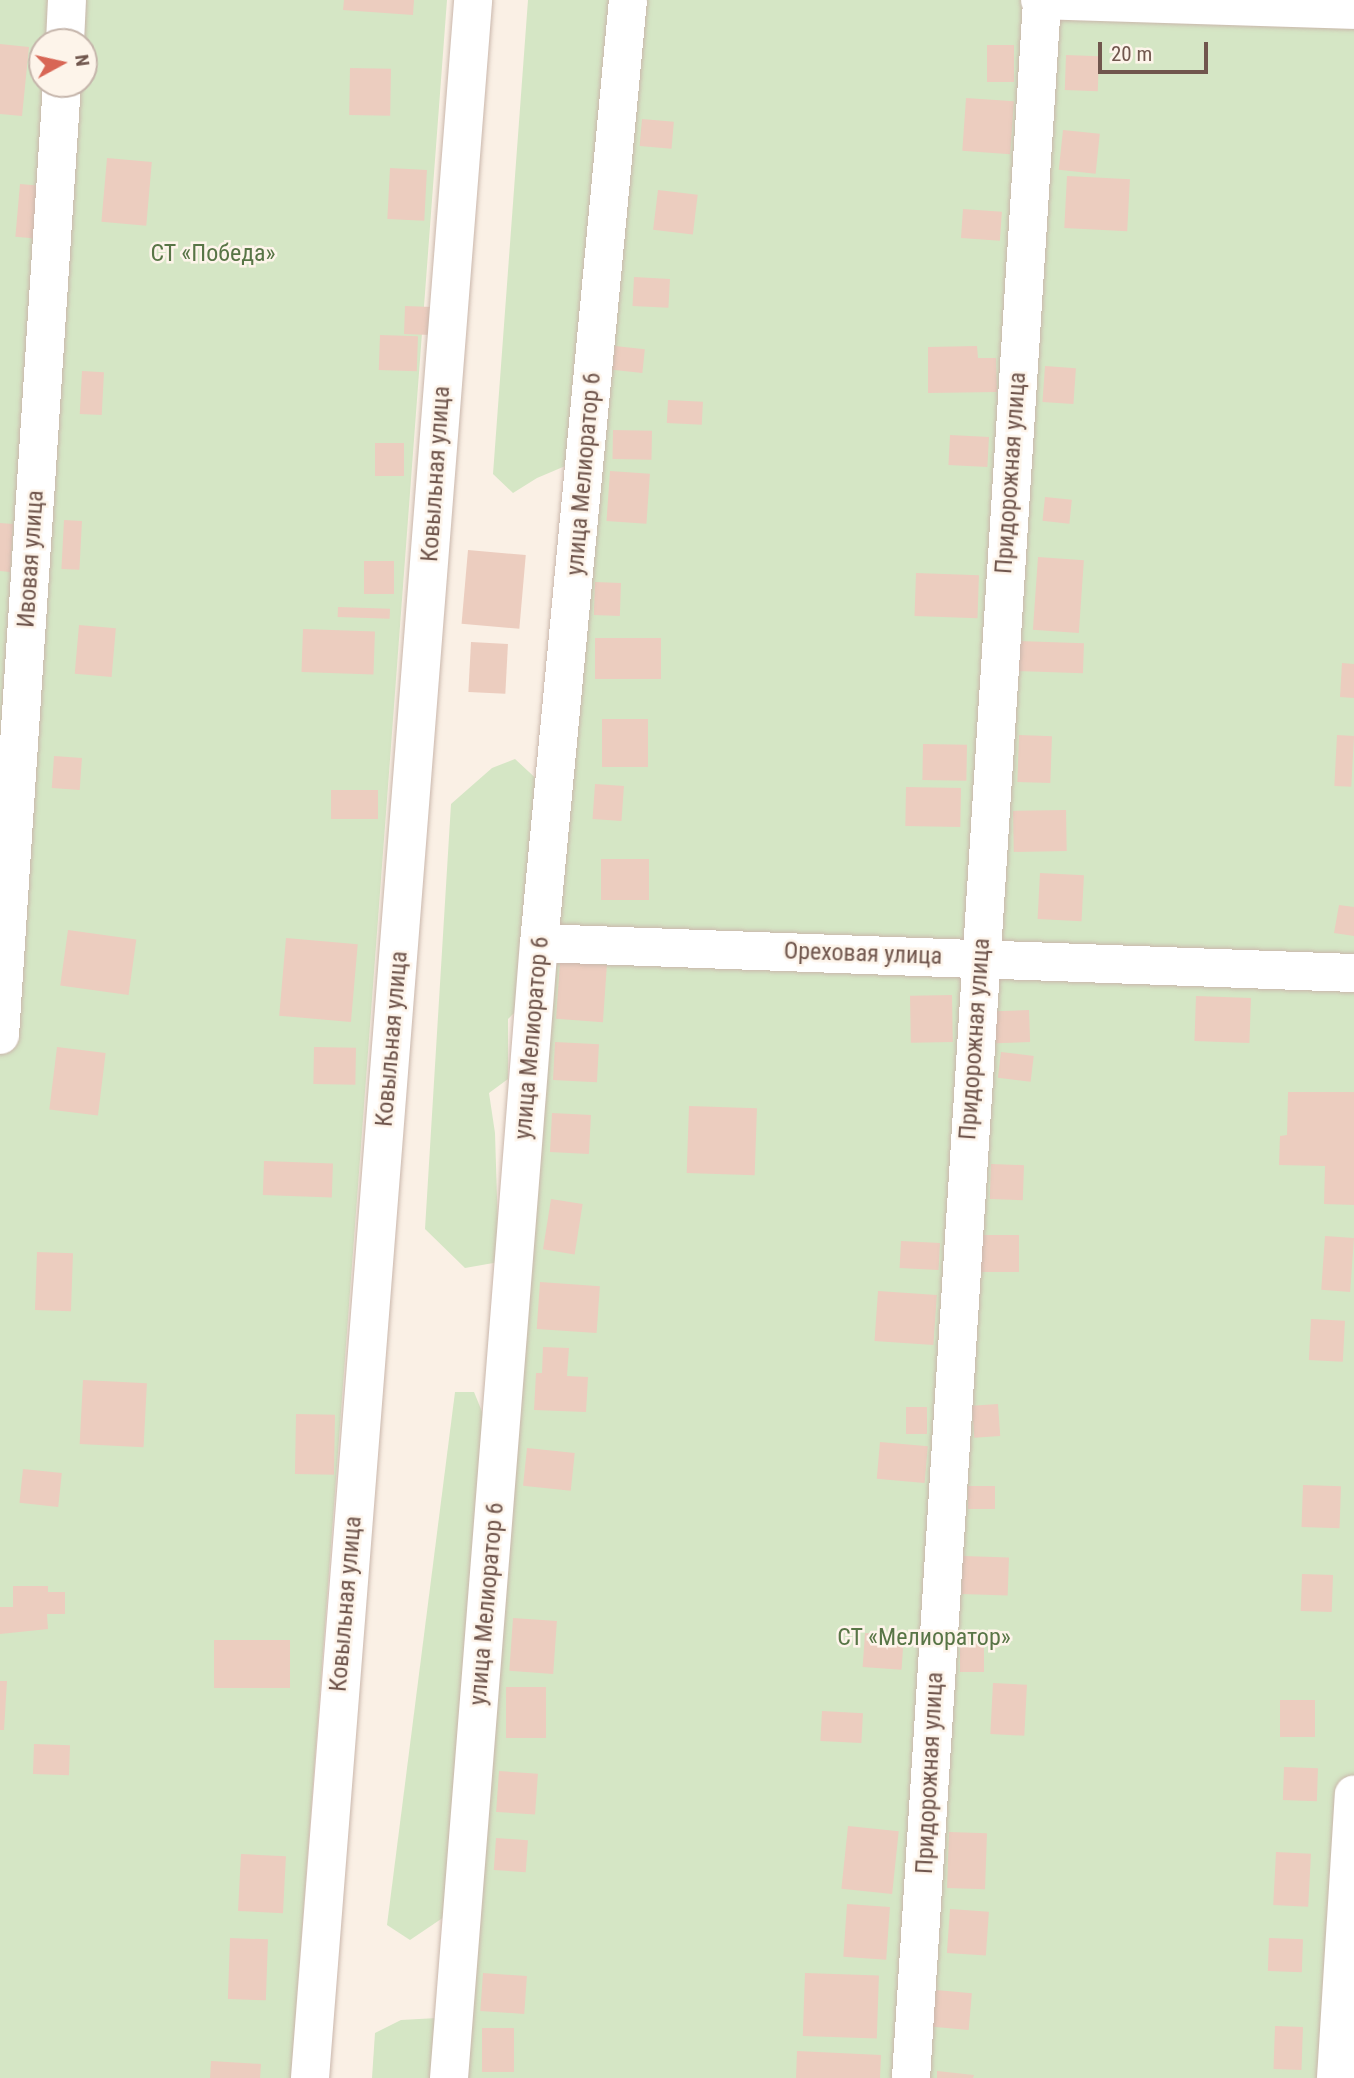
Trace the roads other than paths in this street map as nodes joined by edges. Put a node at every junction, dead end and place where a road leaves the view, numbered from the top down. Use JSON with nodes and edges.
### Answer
{"nodes":[{"id":1,"x":67,"y":0,"type":"edge"},
{"id":2,"x":473,"y":0,"type":"edge"},
{"id":3,"x":628,"y":0,"type":"edge"},
{"id":4,"x":1041,"y":0,"type":"edge"},
{"id":5,"x":1354,"y":10,"type":"edge"},
{"id":6,"x":66,"y":28,"type":"edge"},
{"id":7,"x":61,"y":98,"type":"edge"},
{"id":8,"x":540,"y":943,"type":"junction"},
{"id":9,"x":979,"y":958,"type":"junction"},
{"id":10,"x":1354,"y":973,"type":"edge"},
{"id":11,"x":0,"y":1035,"type":"edge"},
{"id":12,"x":1354,"y":1795,"type":"edge"},
{"id":13,"x":310,"y":2078,"type":"edge"},
{"id":14,"x":449,"y":2078,"type":"edge"},
{"id":15,"x":911,"y":2078,"type":"edge"},
{"id":16,"x":1336,"y":2078,"type":"edge"}],
"edges":[{"from":1,"to":6,"type":"street"},
{"from":2,"to":13,"type":"street","name":"Ковыльная улица"},
{"from":3,"to":8,"type":"street","name":"улица Мелиоратор 6"},
{"from":4,"to":5,"type":"street"},
{"from":4,"to":9,"type":"street","name":"Придорожная улица"},
{"from":7,"to":11,"type":"street","name":"Ивовая улица"},
{"from":8,"to":9,"type":"street","name":"Ореховая улица"},
{"from":8,"to":14,"type":"street","name":"улица Мелиоратор 6"},
{"from":9,"to":10,"type":"street","name":"Ореховая улица"},
{"from":9,"to":15,"type":"street","name":"Придорожная улица"},
{"from":12,"to":16,"type":"street"}]}
